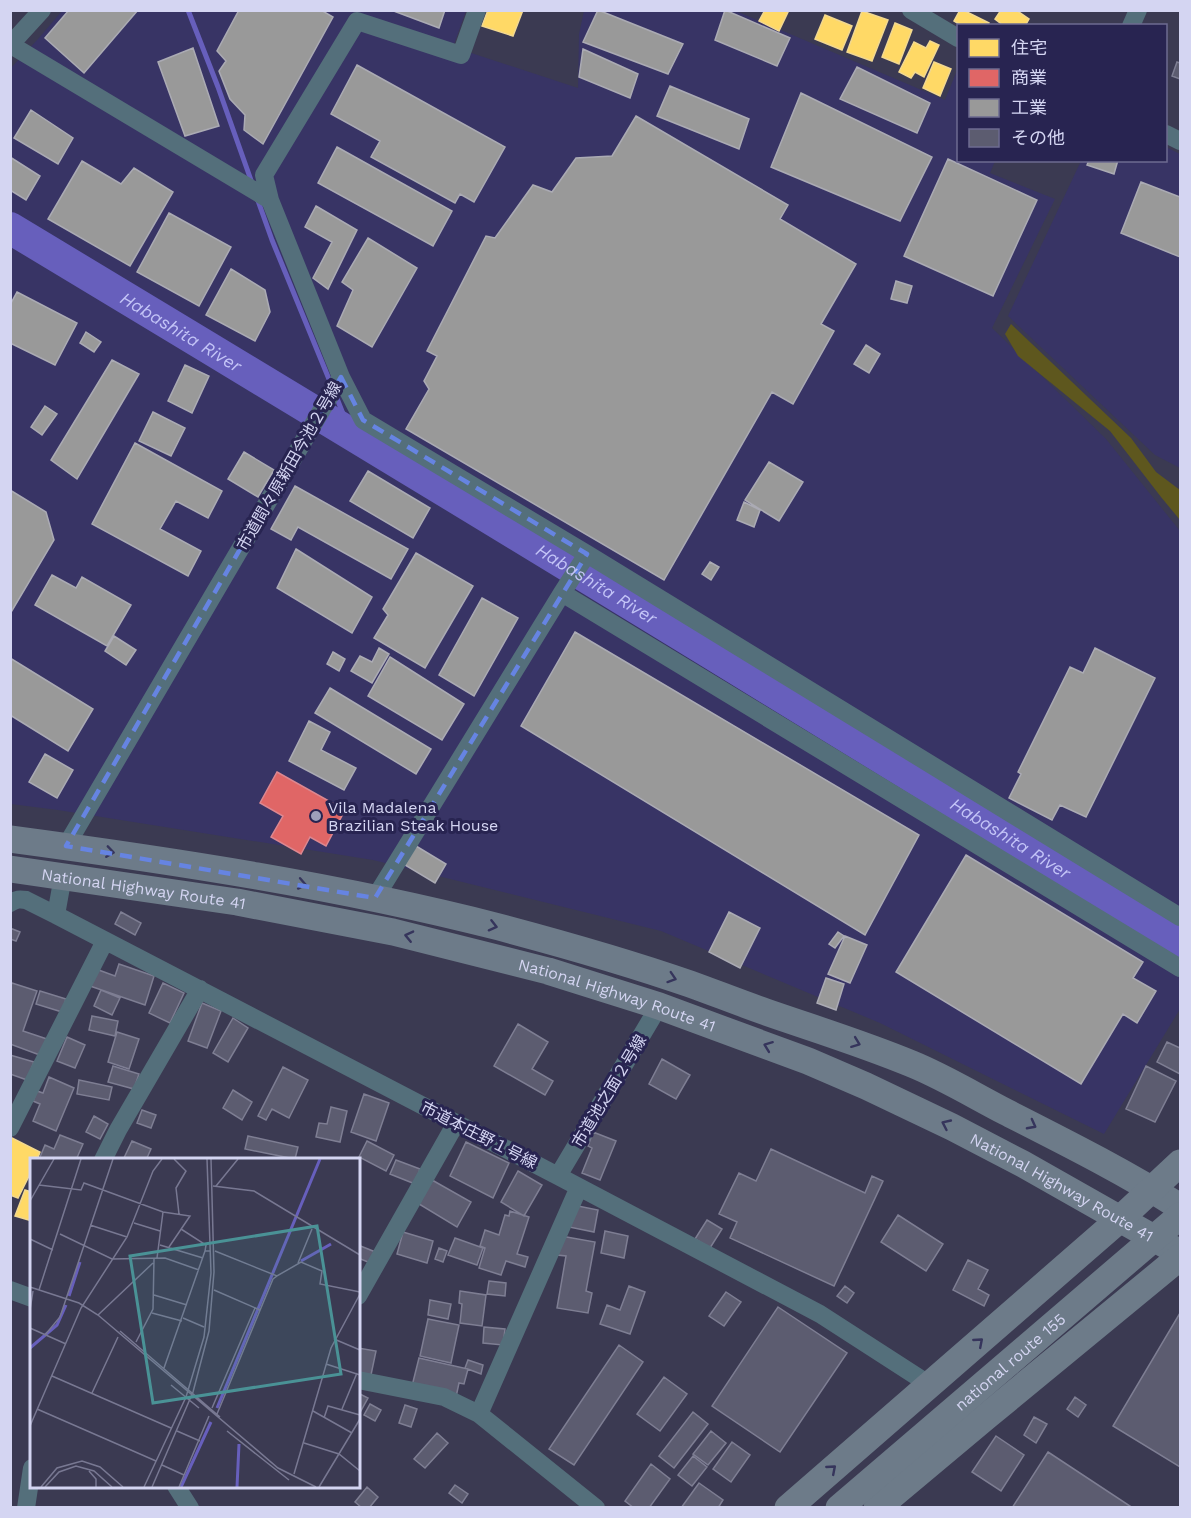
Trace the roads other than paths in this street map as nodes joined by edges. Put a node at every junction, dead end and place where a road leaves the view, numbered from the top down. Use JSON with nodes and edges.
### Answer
{"nodes":[{"id":1,"x":42,"y":10,"type":"edge"},
{"id":2,"x":477,"y":10,"type":"edge"},
{"id":3,"x":1138,"y":10,"type":"edge"},
{"id":4,"x":911,"y":11,"type":"edge"},
{"id":5,"x":1132,"y":24,"type":"edge"},
{"id":6,"x":957,"y":37,"type":"edge"},
{"id":7,"x":11,"y":45,"type":"edge"},
{"id":8,"x":270,"y":200,"type":"junction"},
{"id":9,"x":341,"y":377,"type":"junction"},
{"id":10,"x":587,"y":554,"type":"junction"},
{"id":11,"x":562,"y":593,"type":"junction"},
{"id":12,"x":10,"y":838,"type":"edge"},
{"id":13,"x":66,"y":846,"type":"junction"},
{"id":14,"x":10,"y":869,"type":"edge"},
{"id":15,"x":63,"y":876,"type":"junction"},
{"id":16,"x":375,"y":898,"type":"junction"},
{"id":17,"x":10,"y":903,"type":"edge"},
{"id":18,"x":57,"y":915,"type":"junction"},
{"id":19,"x":1180,"y":917,"type":"edge"},
{"id":20,"x":105,"y":941,"type":"junction"},
{"id":21,"x":1180,"y":968,"type":"edge"},
{"id":22,"x":200,"y":989,"type":"junction"},
{"id":23,"x":659,"y":1006,"type":"junction"},
{"id":24,"x":456,"y":1123,"type":"junction"},
{"id":25,"x":10,"y":1128,"type":"edge"},
{"id":26,"x":104,"y":1158,"type":"edge"},
{"id":27,"x":1180,"y":1163,"type":"edge"},
{"id":28,"x":558,"y":1176,"type":"junction"},
{"id":29,"x":579,"y":1186,"type":"junction"},
{"id":30,"x":1152,"y":1189,"type":"junction"},
{"id":31,"x":1180,"y":1207,"type":"edge"},
{"id":32,"x":1180,"y":1216,"type":"edge"},
{"id":33,"x":1120,"y":1218,"type":"junction"},
{"id":34,"x":1180,"y":1233,"type":"edge"},
{"id":35,"x":1180,"y":1255,"type":"edge"},
{"id":36,"x":10,"y":1290,"type":"edge"},
{"id":37,"x":360,"y":1292,"type":"edge"},
{"id":38,"x":30,"y":1297,"type":"edge"},
{"id":39,"x":360,"y":1380,"type":"edge"},
{"id":40,"x":930,"y":1385,"type":"junction"},
{"id":41,"x":479,"y":1414,"type":"junction"},
{"id":42,"x":30,"y":1481,"type":"edge"},
{"id":43,"x":177,"y":1488,"type":"edge"},
{"id":44,"x":26,"y":1508,"type":"edge"},
{"id":45,"x":190,"y":1508,"type":"edge"},
{"id":46,"x":596,"y":1508,"type":"edge"},
{"id":47,"x":788,"y":1508,"type":"edge"},
{"id":48,"x":839,"y":1508,"type":"edge"},
{"id":49,"x":856,"y":1508,"type":"edge"},
{"id":50,"x":877,"y":1508,"type":"edge"}],
"edges":[{"from":1,"to":7,"type":"street"},
{"from":2,"to":8,"type":"street","name":"市道間々原新田今池２号線"},
{"from":3,"to":5,"type":"street"},
{"from":4,"to":6,"type":"street"},
{"from":7,"to":8,"type":"street"},
{"from":8,"to":9,"type":"street","name":"市道間々原新田今池２号線"},
{"from":9,"to":10,"type":"street"},
{"from":9,"to":13,"type":"street","name":"市道間々原新田今池２号線"},
{"from":10,"to":11,"type":"street"},
{"from":10,"to":19,"type":"street"},
{"from":11,"to":16,"type":"street"},
{"from":11,"to":21,"type":"street"},
{"from":12,"to":13,"type":"highway","name":"National Highway Route 41"},
{"from":13,"to":16,"type":"highway","name":"National Highway Route 41","one_way":true},
{"from":14,"to":15,"type":"highway","name":"National Highway Route 41"},
{"from":15,"to":18,"type":"street"},
{"from":23,"to":15,"type":"highway","name":"National Highway Route 41","one_way":true},
{"from":16,"to":30,"type":"highway","name":"National Highway Route 41","one_way":true},
{"from":17,"to":18,"type":"street","name":"市道本庄野１号線"},
{"from":18,"to":20,"type":"street","name":"市道本庄野１号線"},
{"from":20,"to":22,"type":"street","name":"市道本庄野１号線"},
{"from":20,"to":25,"type":"street"},
{"from":22,"to":24,"type":"street","name":"市道本庄野１号線"},
{"from":22,"to":26,"type":"street"},
{"from":23,"to":28,"type":"street","name":"市道池之面２号線"},
{"from":33,"to":23,"type":"highway","name":"National Highway Route 41","one_way":true},
{"from":24,"to":28,"type":"street","name":"市道本庄野１号線"},
{"from":24,"to":37,"type":"street"},
{"from":27,"to":30,"type":"highway"},
{"from":28,"to":29,"type":"street","name":"市道本庄野１号線"},
{"from":29,"to":40,"type":"street","name":"市道本庄野１号線"},
{"from":29,"to":41,"type":"street"},
{"from":30,"to":31,"type":"highway","name":"National Highway Route 41"},
{"from":30,"to":33,"type":"highway"},
{"from":32,"to":48,"type":"highway","name":"national route 155","bridge":true},
{"from":33,"to":35,"type":"highway","name":"National Highway Route 41"},
{"from":40,"to":33,"type":"highway","one_way":true},
{"from":34,"to":49,"type":"highway","name":"national route 155"},
{"from":35,"to":50,"type":"highway"},
{"from":36,"to":38,"type":"street"},
{"from":39,"to":41,"type":"street"},
{"from":47,"to":40,"type":"highway","one_way":true},
{"from":41,"to":46,"type":"street"},
{"from":42,"to":44,"type":"street"},
{"from":43,"to":45,"type":"street"}]}
